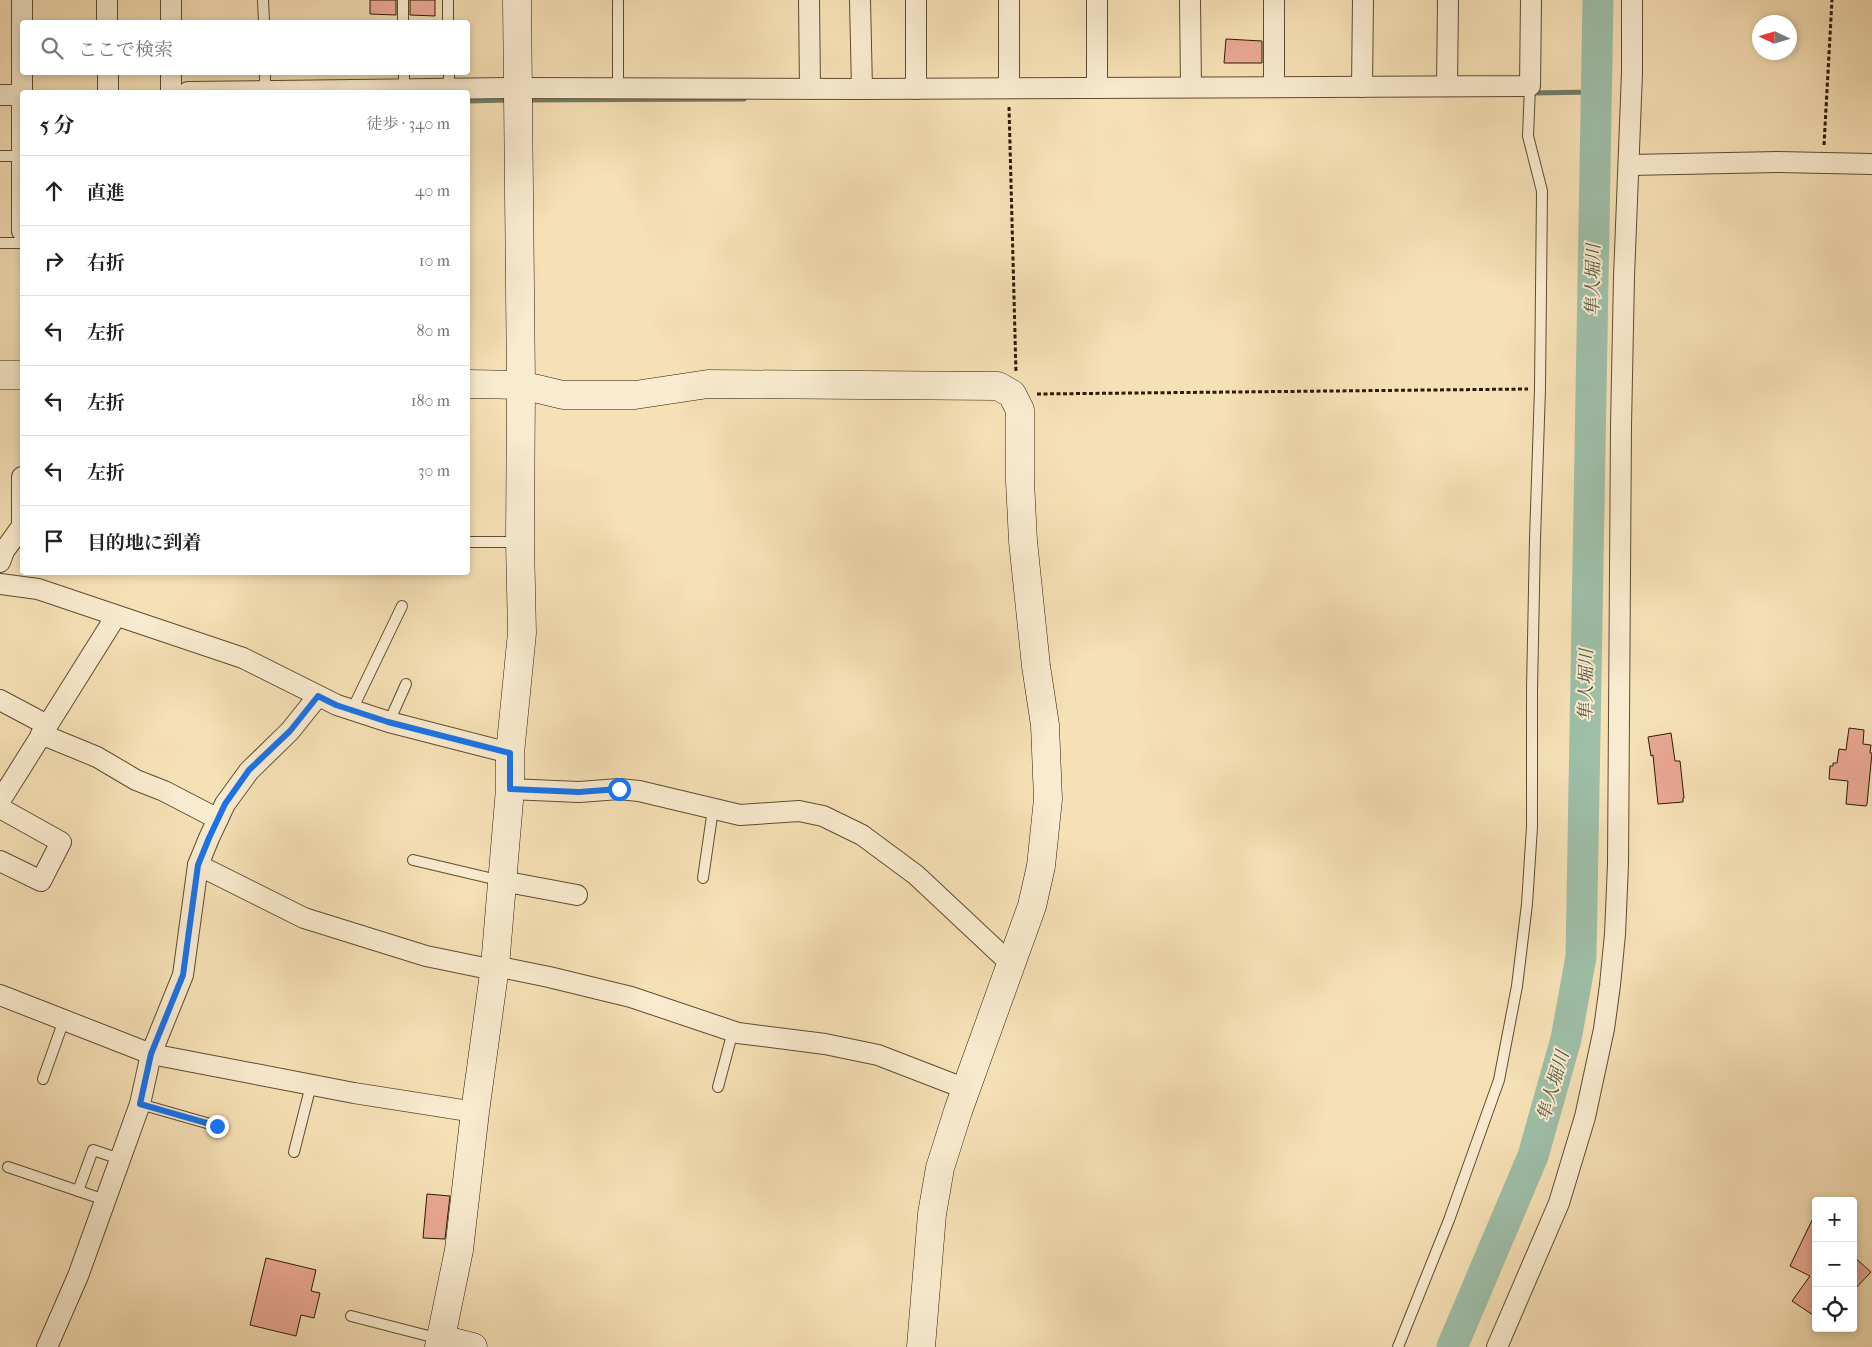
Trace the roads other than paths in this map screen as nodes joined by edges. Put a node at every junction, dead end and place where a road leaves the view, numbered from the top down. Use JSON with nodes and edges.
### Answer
{"nodes":[{"id":1,"x":22,"y":0,"type":"edge"},
{"id":2,"x":107,"y":0,"type":"edge"},
{"id":3,"x":171,"y":0,"type":"edge"},
{"id":4,"x":263,"y":0,"type":"edge"},
{"id":5,"x":403,"y":0,"type":"edge"},
{"id":6,"x":448,"y":0,"type":"edge"},
{"id":7,"x":517,"y":0,"type":"edge"},
{"id":8,"x":618,"y":0,"type":"edge"},
{"id":9,"x":808,"y":0,"type":"edge"},
{"id":10,"x":860,"y":0,"type":"edge"},
{"id":11,"x":916,"y":0,"type":"edge"},
{"id":12,"x":1009,"y":0,"type":"edge"},
{"id":13,"x":1097,"y":0,"type":"edge"},
{"id":14,"x":1190,"y":0,"type":"edge"},
{"id":15,"x":1274,"y":0,"type":"edge"},
{"id":16,"x":1364,"y":0,"type":"edge"},
{"id":17,"x":1448,"y":0,"type":"edge"},
{"id":18,"x":1531,"y":0,"type":"edge"},
{"id":19,"x":1632,"y":0,"type":"edge"},
{"id":20,"x":22,"y":20,"type":"edge"},
{"id":21,"x":107,"y":20,"type":"edge"},
{"id":22,"x":171,"y":20,"type":"edge"},
{"id":23,"x":264,"y":20,"type":"edge"},
{"id":24,"x":403,"y":20,"type":"edge"},
{"id":25,"x":448,"y":20,"type":"edge"},
{"id":26,"x":22,"y":75,"type":"edge"},
{"id":27,"x":108,"y":75,"type":"edge"},
{"id":28,"x":171,"y":75,"type":"edge"},
{"id":29,"x":449,"y":80,"type":"edge"},
{"id":30,"x":265,"y":81,"type":"edge"},
{"id":31,"x":404,"y":81,"type":"edge"},
{"id":32,"x":1447,"y":86,"type":"junction"},
{"id":33,"x":1530,"y":86,"type":"junction"},
{"id":34,"x":1274,"y":87,"type":"junction"},
{"id":35,"x":1362,"y":87,"type":"junction"},
{"id":36,"x":517,"y":88,"type":"junction"},
{"id":37,"x":618,"y":88,"type":"junction"},
{"id":38,"x":1009,"y":88,"type":"junction"},
{"id":39,"x":1097,"y":88,"type":"junction"},
{"id":40,"x":1191,"y":88,"type":"junction"},
{"id":41,"x":810,"y":89,"type":"junction"},
{"id":42,"x":862,"y":89,"type":"junction"},
{"id":43,"x":916,"y":89,"type":"junction"},
{"id":44,"x":22,"y":90,"type":"edge"},
{"id":45,"x":108,"y":90,"type":"edge"},
{"id":46,"x":171,"y":90,"type":"edge"},
{"id":47,"x":202,"y":90,"type":"edge"},
{"id":48,"x":0,"y":95,"type":"edge"},
{"id":49,"x":20,"y":95,"type":"edge"},
{"id":50,"x":0,"y":156,"type":"edge"},
{"id":51,"x":20,"y":156,"type":"edge"},
{"id":52,"x":1872,"y":164,"type":"edge"},
{"id":53,"x":1629,"y":165,"type":"junction"},
{"id":54,"x":0,"y":244,"type":"edge"},
{"id":55,"x":20,"y":244,"type":"edge"},
{"id":56,"x":0,"y":375,"type":"edge"},
{"id":57,"x":20,"y":375,"type":"edge"},
{"id":58,"x":470,"y":384,"type":"edge"},
{"id":59,"x":522,"y":385,"type":"junction"},
{"id":60,"x":20,"y":529,"type":"edge"},
{"id":61,"x":470,"y":542,"type":"edge"},
{"id":62,"x":520,"y":542,"type":"junction"},
{"id":63,"x":0,"y":562,"type":"edge"},
{"id":64,"x":0,"y":584,"type":"edge"},
{"id":65,"x":402,"y":606,"type":"dead end"},
{"id":66,"x":116,"y":616,"type":"junction"},
{"id":67,"x":406,"y":684,"type":"dead end"},
{"id":68,"x":318,"y":696,"type":"junction"},
{"id":69,"x":0,"y":700,"type":"edge"},
{"id":70,"x":352,"y":710,"type":"junction"},
{"id":71,"x":388,"y":722,"type":"junction"},
{"id":72,"x":44,"y":729,"type":"junction"},
{"id":73,"x":510,"y":753,"type":"junction"},
{"id":74,"x":510,"y":789,"type":"junction"},
{"id":75,"x":2,"y":791,"type":"edge"},
{"id":76,"x":0,"y":808,"type":"edge"},
{"id":77,"x":713,"y":809,"type":"junction"},
{"id":78,"x":218,"y":819,"type":"junction"},
{"id":79,"x":413,"y":860,"type":"dead end"},
{"id":80,"x":0,"y":861,"type":"edge"},
{"id":81,"x":198,"y":865,"type":"junction"},
{"id":82,"x":704,"y":878,"type":"dead end"},
{"id":83,"x":502,"y":881,"type":"junction"},
{"id":84,"x":577,"y":895,"type":"dead end"},
{"id":85,"x":1011,"y":964,"type":"junction"},
{"id":86,"x":494,"y":968,"type":"junction"},
{"id":87,"x":0,"y":995,"type":"edge"},
{"id":88,"x":64,"y":1020,"type":"junction"},
{"id":89,"x":732,"y":1031,"type":"junction"},
{"id":90,"x":151,"y":1054,"type":"junction"},
{"id":91,"x":43,"y":1080,"type":"dead end"},
{"id":92,"x":311,"y":1085,"type":"junction"},
{"id":93,"x":718,"y":1087,"type":"dead end"},
{"id":94,"x":966,"y":1089,"type":"junction"},
{"id":95,"x":140,"y":1104,"type":"junction"},
{"id":96,"x":475,"y":1112,"type":"junction"},
{"id":97,"x":217,"y":1126,"type":"dead end"},
{"id":98,"x":294,"y":1152,"type":"dead end"},
{"id":99,"x":120,"y":1159,"type":"junction"},
{"id":100,"x":8,"y":1167,"type":"dead end"},
{"id":101,"x":78,"y":1191,"type":"junction"},
{"id":102,"x":105,"y":1200,"type":"junction"},
{"id":103,"x":351,"y":1316,"type":"dead end"},
{"id":104,"x":440,"y":1343,"type":"edge"},
{"id":105,"x":47,"y":1347,"type":"edge"},
{"id":106,"x":473,"y":1347,"type":"edge"},
{"id":107,"x":921,"y":1347,"type":"edge"},
{"id":108,"x":1398,"y":1347,"type":"edge"},
{"id":109,"x":1497,"y":1347,"type":"edge"}],
"edges":[{"from":1,"to":20,"type":"street"},
{"from":2,"to":21,"type":"street"},
{"from":3,"to":22,"type":"street"},
{"from":4,"to":23,"type":"lane"},
{"from":5,"to":24,"type":"lane"},
{"from":6,"to":25,"type":"lane"},
{"from":7,"to":36,"type":"street"},
{"from":8,"to":37,"type":"lane"},
{"from":9,"to":41,"type":"street"},
{"from":10,"to":42,"type":"street"},
{"from":11,"to":43,"type":"street"},
{"from":12,"to":38,"type":"street"},
{"from":13,"to":39,"type":"street"},
{"from":14,"to":40,"type":"street"},
{"from":15,"to":34,"type":"street"},
{"from":16,"to":35,"type":"street"},
{"from":17,"to":32,"type":"street"},
{"from":18,"to":33,"type":"street"},
{"from":19,"to":53,"type":"street"},
{"from":26,"to":44,"type":"street"},
{"from":27,"to":45,"type":"street"},
{"from":28,"to":46,"type":"street"},
{"from":29,"to":31,"type":"street"},
{"from":29,"to":36,"type":"street"},
{"from":30,"to":31,"type":"street"},
{"from":30,"to":47,"type":"street"},
{"from":32,"to":33,"type":"street"},
{"from":32,"to":35,"type":"street"},
{"from":33,"to":108,"type":"lane"},
{"from":34,"to":35,"type":"street"},
{"from":34,"to":40,"type":"street"},
{"from":36,"to":37,"type":"street"},
{"from":36,"to":59,"type":"street"},
{"from":37,"to":41,"type":"street"},
{"from":38,"to":39,"type":"street"},
{"from":38,"to":43,"type":"street"},
{"from":39,"to":40,"type":"street"},
{"from":41,"to":42,"type":"street"},
{"from":42,"to":43,"type":"street"},
{"from":48,"to":49,"type":"street"},
{"from":50,"to":51,"type":"lane"},
{"from":52,"to":53,"type":"street"},
{"from":53,"to":109,"type":"street"},
{"from":54,"to":55,"type":"lane"},
{"from":56,"to":57,"type":"street"},
{"from":58,"to":59,"type":"street"},
{"from":59,"to":62,"type":"street"},
{"from":59,"to":85,"type":"street"},
{"from":60,"to":63,"type":"street"},
{"from":61,"to":62,"type":"lane"},
{"from":62,"to":73,"type":"street"},
{"from":64,"to":66,"type":"street"},
{"from":65,"to":70,"type":"lane"},
{"from":66,"to":68,"type":"street"},
{"from":66,"to":72,"type":"street"},
{"from":67,"to":71,"type":"lane"},
{"from":68,"to":70,"type":"street"},
{"from":68,"to":78,"type":"street"},
{"from":69,"to":72,"type":"street"},
{"from":70,"to":71,"type":"street"},
{"from":71,"to":73,"type":"street"},
{"from":72,"to":75,"type":"street"},
{"from":72,"to":78,"type":"street"},
{"from":73,"to":74,"type":"street"},
{"from":74,"to":77,"type":"street"},
{"from":74,"to":83,"type":"street"},
{"from":76,"to":80,"type":"street"},
{"from":77,"to":82,"type":"lane"},
{"from":77,"to":85,"type":"street"},
{"from":78,"to":81,"type":"street"},
{"from":79,"to":83,"type":"lane"},
{"from":81,"to":86,"type":"street"},
{"from":81,"to":90,"type":"street"},
{"from":83,"to":84,"type":"street"},
{"from":83,"to":86,"type":"street"},
{"from":85,"to":94,"type":"street"},
{"from":86,"to":89,"type":"street"},
{"from":86,"to":96,"type":"street"},
{"from":87,"to":88,"type":"street"},
{"from":88,"to":90,"type":"street"},
{"from":88,"to":91,"type":"lane"},
{"from":89,"to":93,"type":"lane"},
{"from":89,"to":94,"type":"street"},
{"from":90,"to":92,"type":"street"},
{"from":90,"to":95,"type":"street"},
{"from":92,"to":96,"type":"street"},
{"from":92,"to":98,"type":"lane"},
{"from":94,"to":107,"type":"street"},
{"from":95,"to":97,"type":"lane"},
{"from":95,"to":99,"type":"street"},
{"from":96,"to":104,"type":"street"},
{"from":99,"to":101,"type":"lane"},
{"from":99,"to":102,"type":"street"},
{"from":100,"to":101,"type":"lane"},
{"from":101,"to":102,"type":"lane"},
{"from":102,"to":105,"type":"street"},
{"from":103,"to":104,"type":"lane"},
{"from":104,"to":106,"type":"street"}]}
